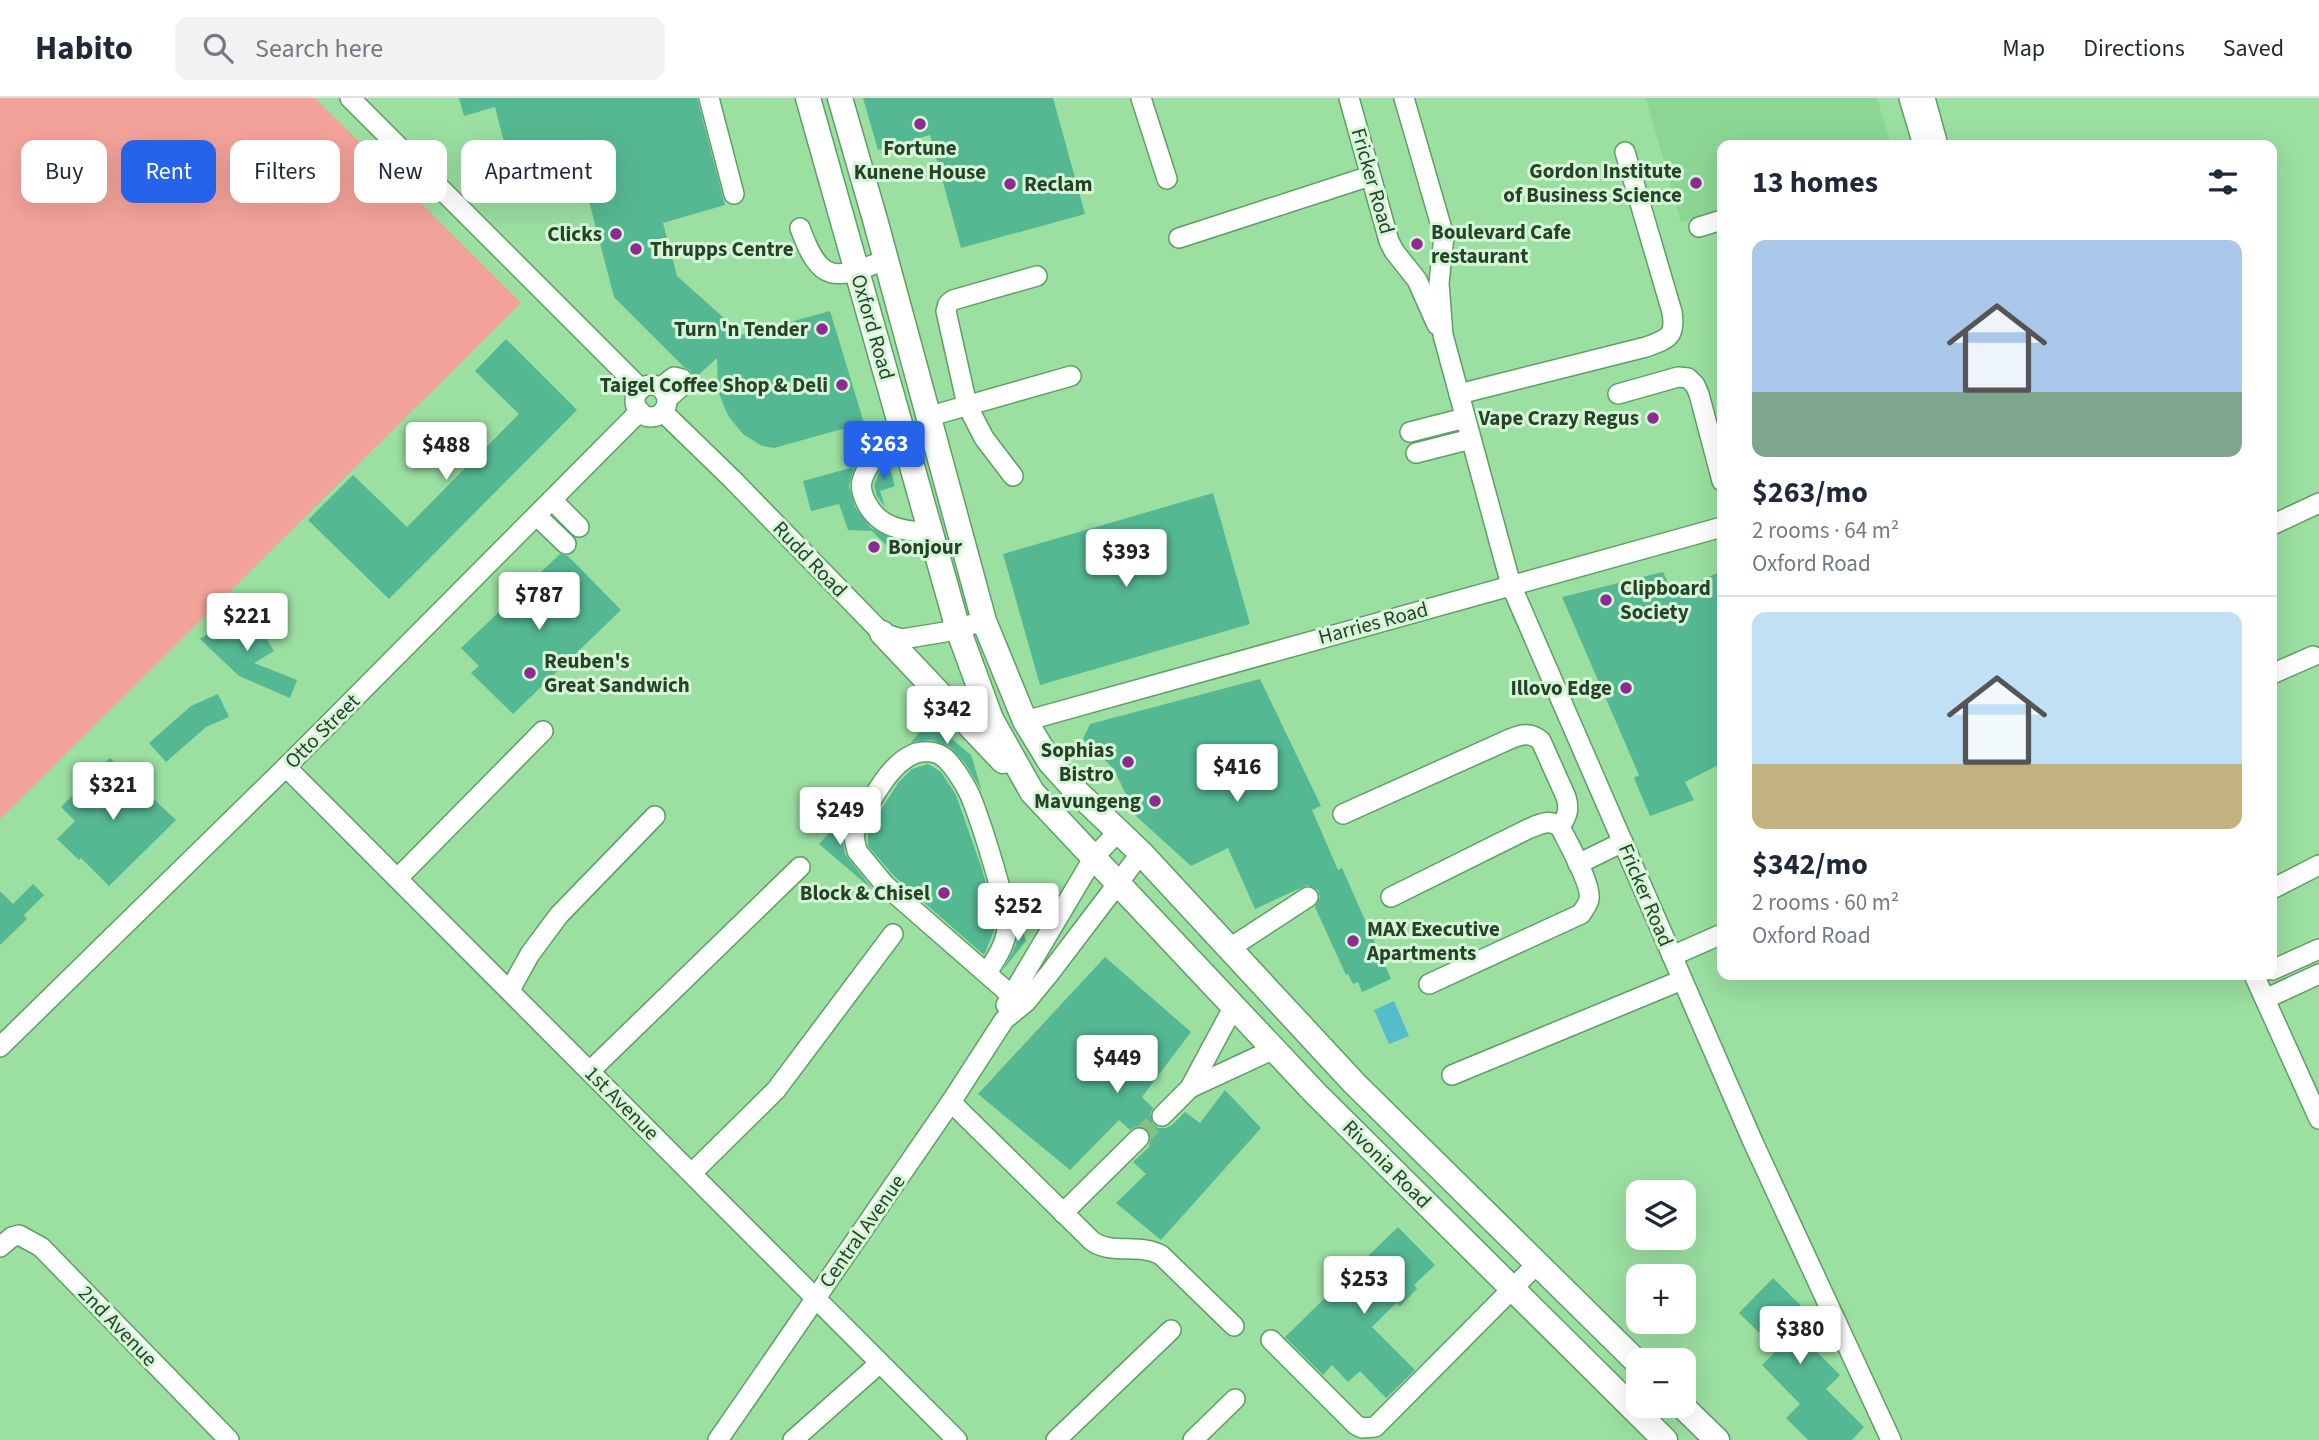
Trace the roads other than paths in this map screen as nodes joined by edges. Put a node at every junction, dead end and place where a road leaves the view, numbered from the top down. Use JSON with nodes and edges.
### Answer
{"nodes":[{"id":1,"x":349,"y":98,"type":"edge"},
{"id":2,"x":709,"y":98,"type":"edge"},
{"id":3,"x":808,"y":98,"type":"edge"},
{"id":4,"x":840,"y":98,"type":"edge"},
{"id":5,"x":1141,"y":98,"type":"edge"},
{"id":6,"x":1349,"y":98,"type":"edge"},
{"id":7,"x":1404,"y":98,"type":"edge"},
{"id":8,"x":1909,"y":98,"type":"edge"},
{"id":9,"x":1925,"y":98,"type":"edge"},
{"id":10,"x":1922,"y":140,"type":"edge"},
{"id":11,"x":1937,"y":140,"type":"edge"},
{"id":12,"x":1625,"y":152,"type":"dead end"},
{"id":13,"x":1370,"y":176,"type":"junction"},
{"id":14,"x":1167,"y":178,"type":"dead end"},
{"id":15,"x":734,"y":194,"type":"dead end"},
{"id":16,"x":1717,"y":222,"type":"edge"},
{"id":17,"x":1699,"y":227,"type":"dead end"},
{"id":18,"x":800,"y":228,"type":"dead end"},
{"id":19,"x":1179,"y":238,"type":"dead end"},
{"id":20,"x":886,"y":260,"type":"junction"},
{"id":21,"x":857,"y":270,"type":"junction"},
{"id":22,"x":1037,"y":276,"type":"dead end"},
{"id":23,"x":1443,"y":335,"type":"junction"},
{"id":24,"x":1071,"y":376,"type":"dead end"},
{"id":25,"x":640,"y":389,"type":"junction"},
{"id":26,"x":1459,"y":394,"type":"junction"},
{"id":27,"x":1618,"y":394,"type":"dead end"},
{"id":28,"x":664,"y":399,"type":"junction"},
{"id":29,"x":967,"y":405,"type":"junction"},
{"id":30,"x":640,"y":411,"type":"junction"},
{"id":31,"x":928,"y":417,"type":"junction"},
{"id":32,"x":1465,"y":418,"type":"junction"},
{"id":33,"x":902,"y":429,"type":"junction"},
{"id":34,"x":1410,"y":432,"type":"dead end"},
{"id":35,"x":1471,"y":439,"type":"junction"},
{"id":36,"x":1416,"y":453,"type":"dead end"},
{"id":37,"x":1717,"y":462,"type":"edge"},
{"id":38,"x":1013,"y":476,"type":"dead end"},
{"id":39,"x":552,"y":500,"type":"junction"},
{"id":40,"x":2319,"y":503,"type":"edge"},
{"id":41,"x":537,"y":516,"type":"junction"},
{"id":42,"x":2277,"y":523,"type":"edge"},
{"id":43,"x":579,"y":527,"type":"dead end"},
{"id":44,"x":1717,"y":528,"type":"edge"},
{"id":45,"x":931,"y":533,"type":"junction"},
{"id":46,"x":566,"y":544,"type":"dead end"},
{"id":47,"x":1511,"y":585,"type":"junction"},
{"id":48,"x":984,"y":621,"type":"junction"},
{"id":49,"x":958,"y":629,"type":"junction"},
{"id":50,"x":882,"y":633,"type":"junction"},
{"id":51,"x":2313,"y":656,"type":"dead end"},
{"id":52,"x":2277,"y":672,"type":"edge"},
{"id":53,"x":1025,"y":721,"type":"junction"},
{"id":54,"x":543,"y":731,"type":"dead end"},
{"id":55,"x":286,"y":767,"type":"junction"},
{"id":56,"x":1032,"y":792,"type":"junction"},
{"id":57,"x":1343,"y":814,"type":"dead end"},
{"id":58,"x":655,"y":816,"type":"dead end"},
{"id":59,"x":1560,"y":827,"type":"junction"},
{"id":60,"x":1119,"y":831,"type":"junction"},
{"id":61,"x":1623,"y":842,"type":"junction"},
{"id":62,"x":1141,"y":853,"type":"junction"},
{"id":63,"x":1094,"y":857,"type":"junction"},
{"id":64,"x":1578,"y":864,"type":"junction"},
{"id":65,"x":2319,"y":865,"type":"edge"},
{"id":66,"x":800,"y":867,"type":"dead end"},
{"id":67,"x":398,"y":878,"type":"junction"},
{"id":68,"x":1117,"y":881,"type":"junction"},
{"id":69,"x":2277,"y":886,"type":"edge"},
{"id":70,"x":1308,"y":897,"type":"dead end"},
{"id":71,"x":1391,"y":897,"type":"dead end"},
{"id":72,"x":892,"y":934,"type":"dead end"},
{"id":73,"x":1717,"y":936,"type":"edge"},
{"id":74,"x":1230,"y":948,"type":"junction"},
{"id":75,"x":2319,"y":949,"type":"edge"},
{"id":76,"x":1672,"y":956,"type":"junction"},
{"id":77,"x":2277,"y":967,"type":"edge"},
{"id":78,"x":986,"y":973,"type":"junction"},
{"id":79,"x":2319,"y":974,"type":"edge"},
{"id":80,"x":1682,"y":979,"type":"junction"},
{"id":81,"x":2261,"y":980,"type":"edge"},
{"id":82,"x":1429,"y":984,"type":"dead end"},
{"id":83,"x":510,"y":990,"type":"junction"},
{"id":84,"x":1011,"y":995,"type":"junction"},
{"id":85,"x":2265,"y":999,"type":"junction"},
{"id":86,"x":1234,"y":1006,"type":"junction"},
{"id":87,"x":1004,"y":1020,"type":"junction"},
{"id":88,"x":0,"y":1047,"type":"edge"},
{"id":89,"x":1274,"y":1049,"type":"junction"},
{"id":90,"x":590,"y":1071,"type":"junction"},
{"id":91,"x":1452,"y":1076,"type":"dead end"},
{"id":92,"x":1190,"y":1088,"type":"junction"},
{"id":93,"x":951,"y":1102,"type":"junction"},
{"id":94,"x":1161,"y":1116,"type":"tunnel mouth"},
{"id":95,"x":2319,"y":1119,"type":"edge"},
{"id":96,"x":1139,"y":1138,"type":"tunnel mouth"},
{"id":97,"x":692,"y":1173,"type":"junction"},
{"id":98,"x":1063,"y":1213,"type":"junction"},
{"id":99,"x":0,"y":1247,"type":"edge"},
{"id":100,"x":1537,"y":1264,"type":"junction"},
{"id":101,"x":1513,"y":1288,"type":"junction"},
{"id":102,"x":815,"y":1297,"type":"junction"},
{"id":103,"x":1234,"y":1326,"type":"dead end"},
{"id":104,"x":1171,"y":1330,"type":"dead end"},
{"id":105,"x":1271,"y":1339,"type":"dead end"},
{"id":106,"x":1626,"y":1351,"type":"edge"},
{"id":107,"x":880,"y":1363,"type":"junction"},
{"id":108,"x":1235,"y":1399,"type":"dead end"},
{"id":109,"x":1694,"y":1418,"type":"edge"},
{"id":110,"x":1373,"y":1434,"type":"edge"},
{"id":111,"x":229,"y":1440,"type":"edge"},
{"id":112,"x":718,"y":1440,"type":"edge"},
{"id":113,"x":793,"y":1440,"type":"edge"},
{"id":114,"x":957,"y":1440,"type":"edge"},
{"id":115,"x":1056,"y":1440,"type":"edge"},
{"id":116,"x":1193,"y":1440,"type":"edge"},
{"id":117,"x":1665,"y":1440,"type":"edge"},
{"id":118,"x":1717,"y":1440,"type":"edge"},
{"id":119,"x":1891,"y":1440,"type":"edge"}],
"edges":[{"from":1,"to":25,"type":"street"},
{"from":2,"to":15,"type":"street"},
{"from":3,"to":21,"type":"main road","name":"Oxford Road"},
{"from":4,"to":20,"type":"main road","name":"Oxford Road"},
{"from":5,"to":14,"type":"street"},
{"from":6,"to":13,"type":"street","name":"Fricker Road"},
{"from":7,"to":23,"type":"street","name":"Fricker Road"},
{"from":8,"to":10,"type":"street"},
{"from":9,"to":11,"type":"street"},
{"from":12,"to":26,"type":"street"},
{"from":13,"to":19,"type":"street"},
{"from":13,"to":23,"type":"street","name":"Fricker Road"},
{"from":16,"to":17,"type":"street"},
{"from":18,"to":21,"type":"street"},
{"from":20,"to":21,"type":"street"},
{"from":20,"to":31,"type":"main road","name":"Oxford Road"},
{"from":21,"to":33,"type":"main road","name":"Oxford Road"},
{"from":22,"to":29,"type":"street"},
{"from":23,"to":26,"type":"street","name":"Fricker Road"},
{"from":24,"to":29,"type":"street"},
{"from":25,"to":28,"type":"street"},
{"from":25,"to":30,"type":"street"},
{"from":26,"to":32,"type":"street","name":"Fricker Road"},
{"from":27,"to":37,"type":"street"},
{"from":28,"to":30,"type":"street"},
{"from":28,"to":50,"type":"street","name":"Rudd Road"},
{"from":29,"to":31,"type":"street"},
{"from":29,"to":38,"type":"street"},
{"from":30,"to":39,"type":"street","name":"Otto Street"},
{"from":31,"to":48,"type":"main road","name":"Oxford Road"},
{"from":32,"to":34,"type":"street"},
{"from":32,"to":35,"type":"street","name":"Fricker Road"},
{"from":33,"to":45,"type":"main road","name":"Oxford Road"},
{"from":33,"to":45,"type":"street"},
{"from":35,"to":36,"type":"street"},
{"from":35,"to":47,"type":"street","name":"Fricker Road"},
{"from":39,"to":41,"type":"street","name":"Otto Street"},
{"from":39,"to":43,"type":"street"},
{"from":40,"to":42,"type":"street"},
{"from":41,"to":46,"type":"street"},
{"from":41,"to":55,"type":"street","name":"Otto Street"},
{"from":44,"to":47,"type":"street","name":"Harries Road"},
{"from":45,"to":49,"type":"main road","name":"Oxford Road"},
{"from":47,"to":53,"type":"street","name":"Harries Road"},
{"from":47,"to":61,"type":"street","name":"Fricker Road"},
{"from":48,"to":49,"type":"street"},
{"from":48,"to":53,"type":"main road","name":"Oxford Road"},
{"from":49,"to":50,"type":"street"},
{"from":49,"to":56,"type":"main road","name":"Oxford Road"},
{"from":50,"to":56,"type":"main road"},
{"from":51,"to":52,"type":"street"},
{"from":53,"to":60,"type":"main road","name":"Oxford Road"},
{"from":54,"to":67,"type":"street"},
{"from":55,"to":67,"type":"street","name":"1st Avenue"},
{"from":55,"to":88,"type":"street","name":"Otto Street"},
{"from":56,"to":63,"type":"main road","name":"Oxford Road"},
{"from":57,"to":59,"type":"street"},
{"from":58,"to":83,"type":"street"},
{"from":59,"to":64,"type":"street"},
{"from":59,"to":71,"type":"street"},
{"from":60,"to":62,"type":"main road","name":"Oxford Road"},
{"from":60,"to":63,"type":"street","name":"Central Avenue"},
{"from":61,"to":64,"type":"street"},
{"from":61,"to":76,"type":"street","name":"Fricker Road"},
{"from":62,"to":68,"type":"street","name":"Central Avenue"},
{"from":62,"to":74,"type":"main road","name":"Rivonia Road"},
{"from":63,"to":68,"type":"main road","name":"Oxford Road"},
{"from":63,"to":84,"type":"street","name":"Central Avenue"},
{"from":64,"to":82,"type":"street"},
{"from":65,"to":69,"type":"street"},
{"from":66,"to":90,"type":"street"},
{"from":67,"to":83,"type":"street","name":"1st Avenue"},
{"from":68,"to":86,"type":"main road","name":"Rivonia Road"},
{"from":68,"to":87,"type":"street","name":"Central Avenue"},
{"from":70,"to":74,"type":"street"},
{"from":72,"to":97,"type":"street"},
{"from":73,"to":76,"type":"street"},
{"from":74,"to":100,"type":"main road","name":"Rivonia Road"},
{"from":75,"to":77,"type":"street"},
{"from":76,"to":80,"type":"street","name":"Fricker Road"},
{"from":78,"to":78,"type":"street"},
{"from":78,"to":84,"type":"street"},
{"from":79,"to":85,"type":"street"},
{"from":80,"to":91,"type":"street"},
{"from":80,"to":119,"type":"street","name":"Fricker Road"},
{"from":81,"to":85,"type":"street"},
{"from":83,"to":90,"type":"street","name":"1st Avenue"},
{"from":84,"to":87,"type":"street","name":"Central Avenue"},
{"from":85,"to":95,"type":"street"},
{"from":86,"to":89,"type":"main road","name":"Rivonia Road"},
{"from":86,"to":92,"type":"street"},
{"from":87,"to":93,"type":"street","name":"Central Avenue"},
{"from":89,"to":92,"type":"street"},
{"from":89,"to":101,"type":"main road","name":"Rivonia Road"},
{"from":90,"to":97,"type":"street","name":"1st Avenue"},
{"from":92,"to":94,"type":"street"},
{"from":93,"to":98,"type":"street"},
{"from":93,"to":102,"type":"street","name":"Central Avenue"},
{"from":96,"to":98,"type":"street"},
{"from":97,"to":102,"type":"street","name":"1st Avenue"},
{"from":98,"to":103,"type":"street"},
{"from":99,"to":111,"type":"street","name":"2nd Avenue"},
{"from":100,"to":101,"type":"street"},
{"from":100,"to":106,"type":"main road","name":"Rivonia Road"},
{"from":101,"to":110,"type":"street"},
{"from":101,"to":117,"type":"main road","name":"Rivonia Road"},
{"from":102,"to":107,"type":"street","name":"1st Avenue"},
{"from":102,"to":112,"type":"street","name":"Central Avenue"},
{"from":104,"to":115,"type":"street"},
{"from":105,"to":110,"type":"street"},
{"from":107,"to":113,"type":"street"},
{"from":107,"to":114,"type":"street","name":"1st Avenue"},
{"from":108,"to":116,"type":"street"},
{"from":109,"to":118,"type":"main road"}]}
